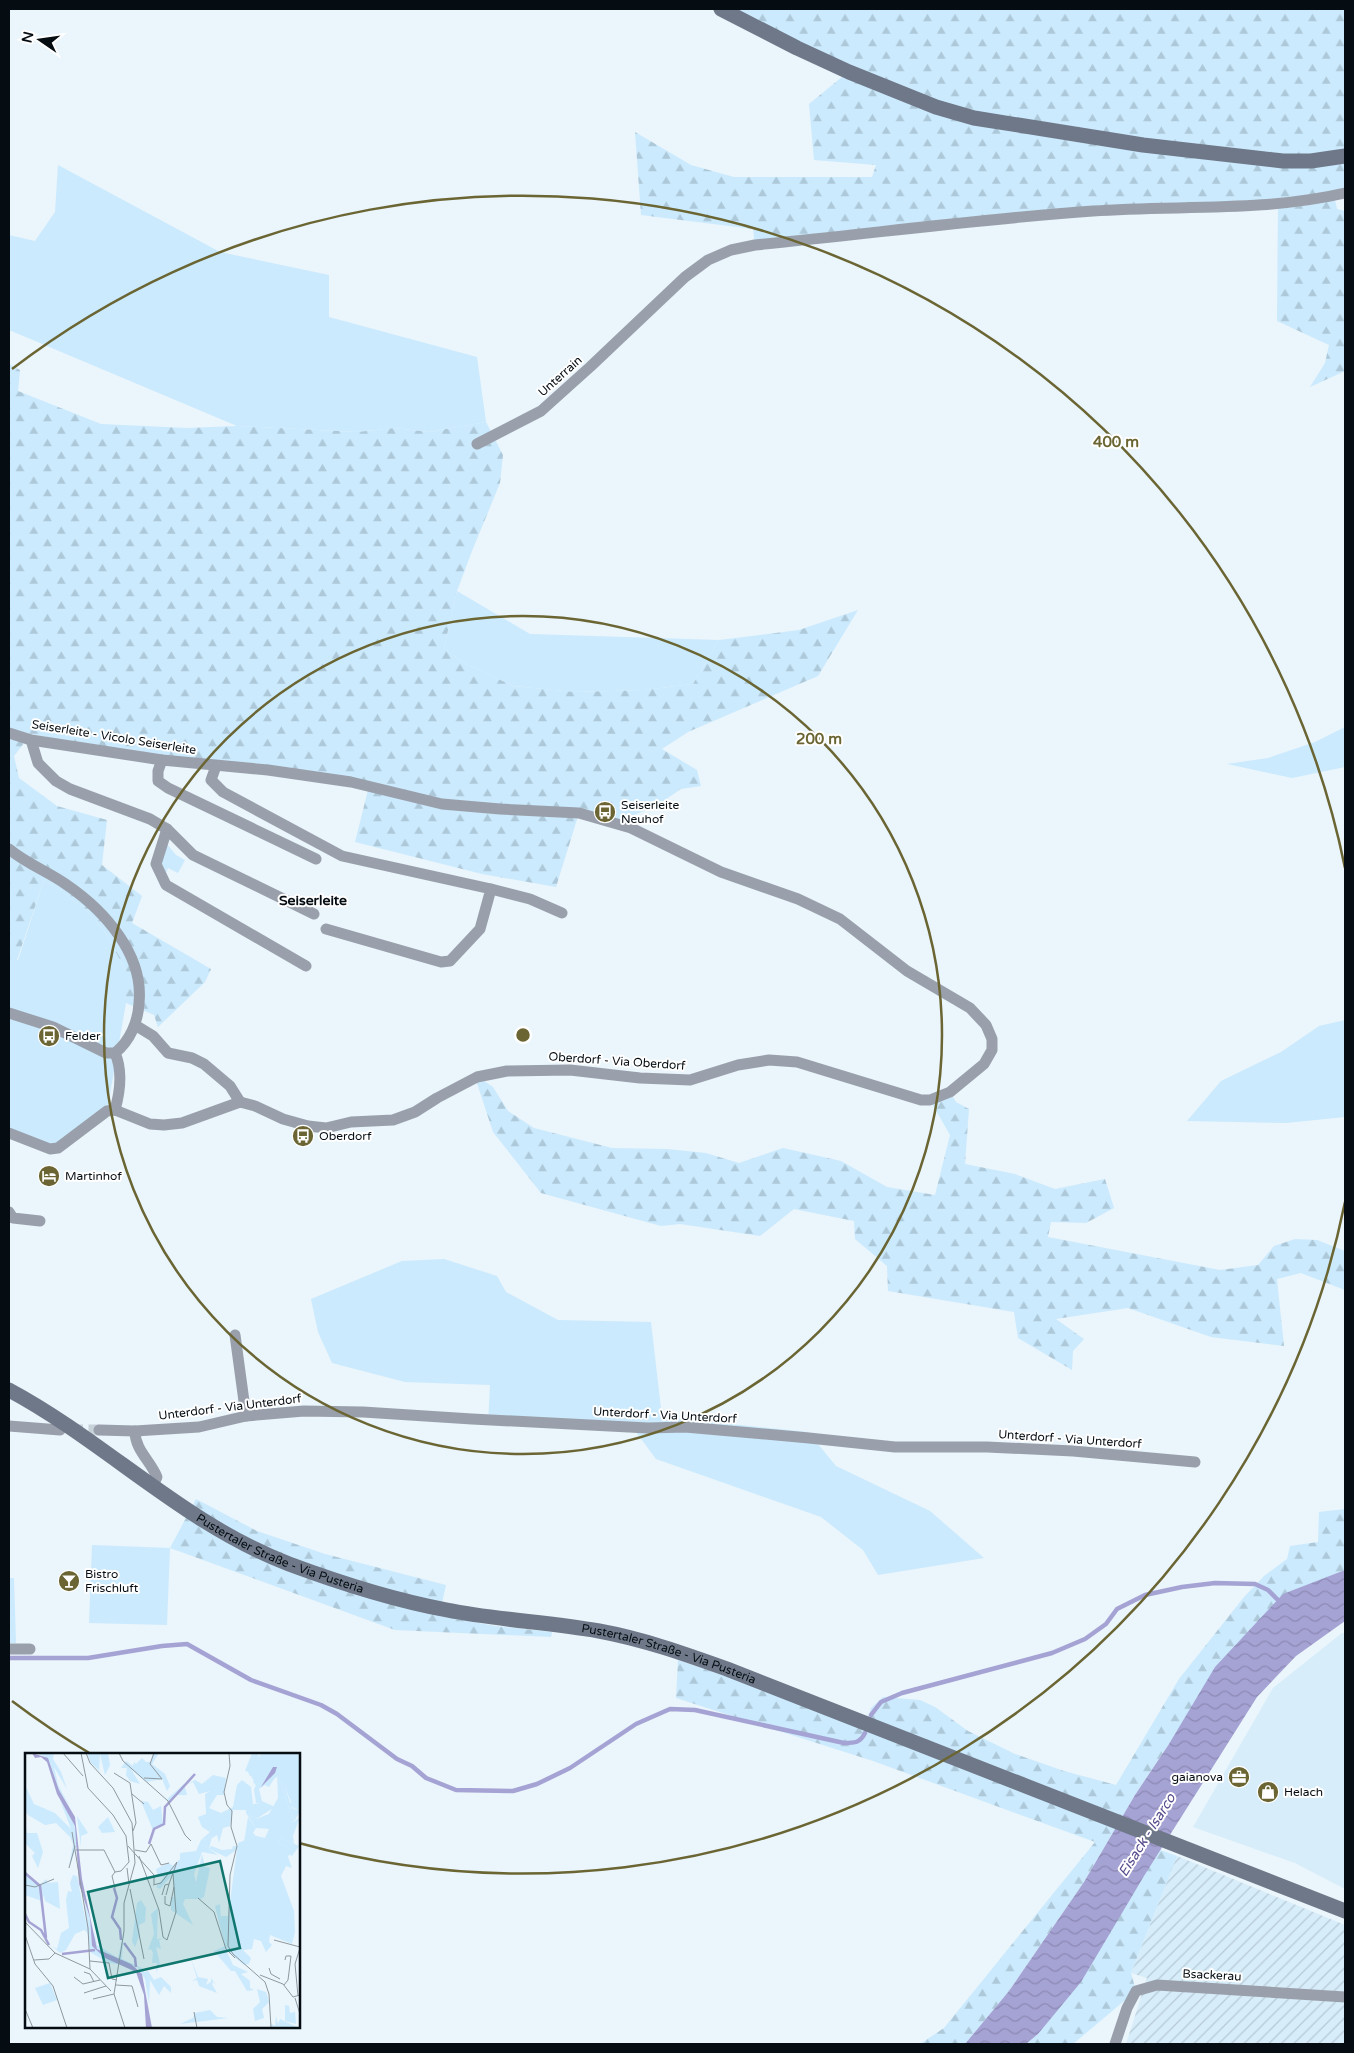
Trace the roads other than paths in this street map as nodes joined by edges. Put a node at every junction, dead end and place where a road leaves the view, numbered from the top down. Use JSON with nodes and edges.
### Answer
{"nodes":[{"id":1,"x":721,"y":9,"type":"edge"},
{"id":2,"x":1345,"y":156,"type":"edge"},
{"id":3,"x":1345,"y":193,"type":"edge"},
{"id":4,"x":477,"y":444,"type":"dead end"},
{"id":5,"x":9,"y":733,"type":"edge"},
{"id":6,"x":31,"y":740,"type":"junction"},
{"id":7,"x":162,"y":760,"type":"junction"},
{"id":8,"x":216,"y":766,"type":"junction"},
{"id":9,"x":167,"y":829,"type":"junction"},
{"id":10,"x":9,"y":849,"type":"edge"},
{"id":11,"x":316,"y":859,"type":"dead end"},
{"id":12,"x":491,"y":889,"type":"junction"},
{"id":13,"x":562,"y":913,"type":"dead end"},
{"id":14,"x":314,"y":914,"type":"dead end"},
{"id":15,"x":326,"y":929,"type":"dead end"},
{"id":16,"x":306,"y":966,"type":"dead end"},
{"id":17,"x":9,"y":1013,"type":"edge"},
{"id":18,"x":135,"y":1025,"type":"junction"},
{"id":19,"x":115,"y":1054,"type":"junction"},
{"id":20,"x":721,"y":1070,"type":"joint"},
{"id":21,"x":240,"y":1102,"type":"junction"},
{"id":22,"x":115,"y":1110,"type":"junction"},
{"id":23,"x":9,"y":1133,"type":"edge"},
{"id":24,"x":9,"y":1212,"type":"edge"},
{"id":25,"x":40,"y":1221,"type":"dead end"},
{"id":26,"x":235,"y":1335,"type":"dead end"},
{"id":27,"x":9,"y":1390,"type":"edge"},
{"id":28,"x":246,"y":1416,"type":"junction"},
{"id":29,"x":9,"y":1426,"type":"edge"},
{"id":30,"x":60,"y":1430,"type":"tunnel mouth"},
{"id":31,"x":99,"y":1430,"type":"tunnel mouth"},
{"id":32,"x":135,"y":1431,"type":"junction"},
{"id":33,"x":1195,"y":1462,"type":"dead end"},
{"id":34,"x":152,"y":1487,"type":"junction"},
{"id":35,"x":9,"y":1649,"type":"edge"},
{"id":36,"x":30,"y":1649,"type":"dead end"},
{"id":37,"x":1345,"y":1911,"type":"edge"},
{"id":38,"x":1345,"y":1997,"type":"edge"},
{"id":39,"x":1115,"y":2044,"type":"edge"}],
"edges":[{"from":1,"to":2,"type":"main road"},
{"from":3,"to":4,"type":"street","name":"Unterrain"},
{"from":5,"to":6,"type":"street","name":"Seiserleite - Vicolo Seiserleite"},
{"from":6,"to":7,"type":"street","name":"Seiserleite - Vicolo Seiserleite"},
{"from":6,"to":9,"type":"street"},
{"from":7,"to":8,"type":"street","name":"Seiserleite - Vicolo Seiserleite"},
{"from":7,"to":11,"type":"street"},
{"from":8,"to":12,"type":"street"},
{"from":8,"to":20,"type":"street","name":"Seiserleite - Vicolo Seiserleite"},
{"from":9,"to":14,"type":"street"},
{"from":9,"to":16,"type":"street"},
{"from":10,"to":18,"type":"street"},
{"from":12,"to":13,"type":"street"},
{"from":12,"to":15,"type":"street"},
{"from":17,"to":19,"type":"street"},
{"from":18,"to":19,"type":"street"},
{"from":18,"to":21,"type":"street"},
{"from":19,"to":22,"type":"street"},
{"from":20,"to":21,"type":"street","name":"Oberdorf - Via Oberdorf"},
{"from":21,"to":22,"type":"street"},
{"from":22,"to":23,"type":"street"},
{"from":24,"to":25,"type":"street"},
{"from":26,"to":28,"type":"street"},
{"from":27,"to":34,"type":"main road","name":"Pustertaler Straße - Via Pusteria"},
{"from":28,"to":32,"type":"street","name":"Unterdorf - Via Unterdorf"},
{"from":28,"to":33,"type":"street","name":"Unterdorf - Via Unterdorf"},
{"from":29,"to":30,"type":"street"},
{"from":31,"to":32,"type":"street","name":"Unterdorf - Via Unterdorf"},
{"from":32,"to":34,"type":"street"},
{"from":34,"to":37,"type":"main road","name":"Pustertaler Straße - Via Pusteria"},
{"from":35,"to":36,"type":"street"},
{"from":38,"to":39,"type":"street","name":"Bsackerau"}]}
